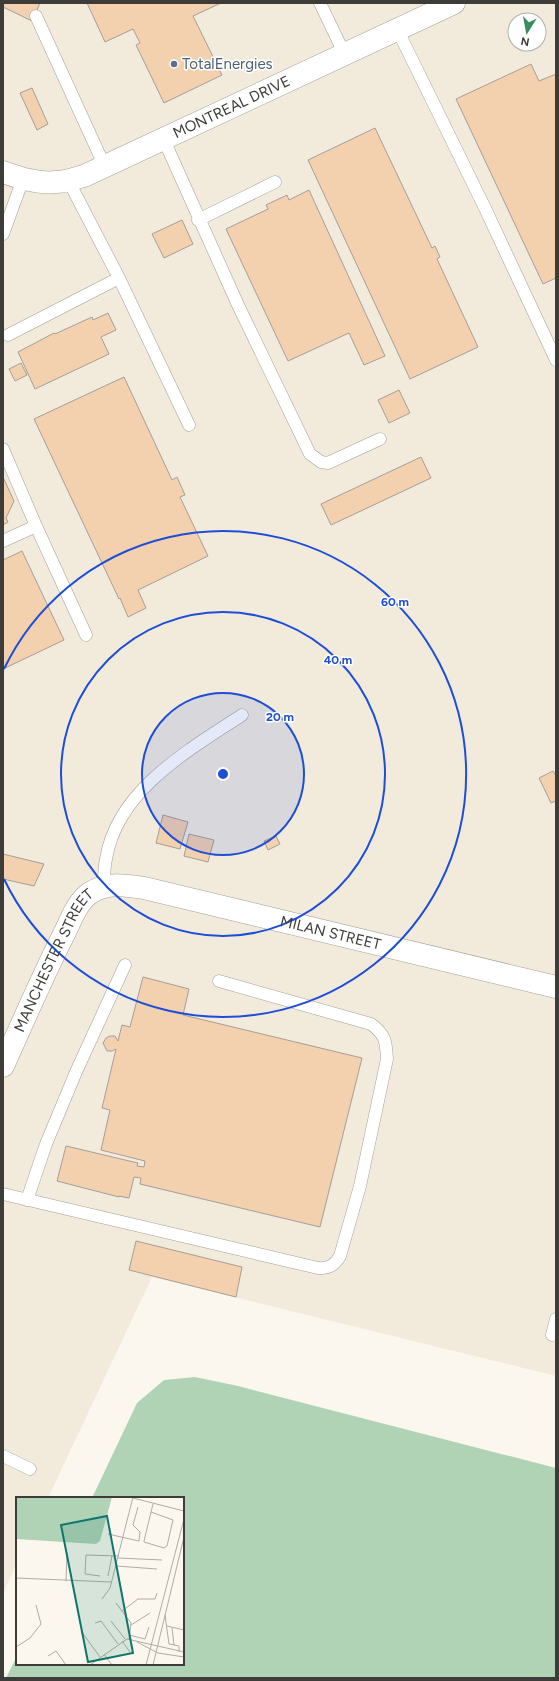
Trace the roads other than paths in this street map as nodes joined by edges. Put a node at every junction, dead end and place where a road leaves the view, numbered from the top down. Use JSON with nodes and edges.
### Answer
{"nodes":[{"id":1,"x":320,"y":3,"type":"edge"},
{"id":2,"x":454,"y":3,"type":"edge"},
{"id":3,"x":36,"y":16,"type":"dead end"},
{"id":4,"x":397,"y":30,"type":"junction"},
{"id":5,"x":345,"y":55,"type":"junction"},
{"id":6,"x":164,"y":140,"type":"junction"},
{"id":7,"x":105,"y":167,"type":"junction"},
{"id":8,"x":3,"y":172,"type":"edge"},
{"id":9,"x":23,"y":179,"type":"junction"},
{"id":10,"x":68,"y":180,"type":"junction"},
{"id":11,"x":275,"y":182,"type":"dead end"},
{"id":12,"x":198,"y":220,"type":"junction"},
{"id":13,"x":4,"y":228,"type":"edge"},
{"id":14,"x":119,"y":278,"type":"junction"},
{"id":15,"x":8,"y":335,"type":"dead end"},
{"id":16,"x":556,"y":360,"type":"edge"},
{"id":17,"x":189,"y":425,"type":"dead end"},
{"id":18,"x":380,"y":439,"type":"dead end"},
{"id":19,"x":3,"y":450,"type":"edge"},
{"id":20,"x":36,"y":526,"type":"junction"},
{"id":21,"x":3,"y":541,"type":"edge"},
{"id":22,"x":86,"y":635,"type":"dead end"},
{"id":23,"x":242,"y":715,"type":"dead end"},
{"id":24,"x":104,"y":886,"type":"junction"},
{"id":25,"x":125,"y":965,"type":"dead end"},
{"id":26,"x":219,"y":981,"type":"dead end"},
{"id":27,"x":556,"y":987,"type":"edge"},
{"id":28,"x":3,"y":1066,"type":"edge"},
{"id":29,"x":3,"y":1194,"type":"edge"},
{"id":30,"x":27,"y":1200,"type":"junction"},
{"id":31,"x":556,"y":1319,"type":"edge"},
{"id":32,"x":552,"y":1334,"type":"dead end"},
{"id":33,"x":3,"y":1456,"type":"edge"},
{"id":34,"x":30,"y":1469,"type":"dead end"}],
"edges":[{"from":1,"to":5,"type":"lane"},
{"from":2,"to":4,"type":"street","name":"MONTREAL DRIVE"},
{"from":3,"to":7,"type":"lane"},
{"from":4,"to":5,"type":"street","name":"MONTREAL DRIVE"},
{"from":4,"to":16,"type":"lane"},
{"from":5,"to":6,"type":"street","name":"MONTREAL DRIVE"},
{"from":6,"to":7,"type":"street","name":"MONTREAL DRIVE"},
{"from":6,"to":12,"type":"lane"},
{"from":7,"to":10,"type":"street","name":"MONTREAL DRIVE"},
{"from":8,"to":9,"type":"street","name":"MONTREAL DRIVE"},
{"from":9,"to":10,"type":"street","name":"MONTREAL DRIVE"},
{"from":9,"to":13,"type":"lane"},
{"from":10,"to":14,"type":"lane"},
{"from":11,"to":12,"type":"lane"},
{"from":12,"to":18,"type":"lane"},
{"from":14,"to":15,"type":"lane"},
{"from":14,"to":17,"type":"lane"},
{"from":19,"to":20,"type":"lane"},
{"from":20,"to":21,"type":"lane"},
{"from":20,"to":22,"type":"lane"},
{"from":23,"to":24,"type":"lane"},
{"from":24,"to":27,"type":"street","name":"MILAN STREET"},
{"from":24,"to":28,"type":"street","name":"MANCHESTER STREET"},
{"from":25,"to":30,"type":"lane"},
{"from":26,"to":30,"type":"lane"},
{"from":29,"to":30,"type":"lane"},
{"from":31,"to":32,"type":"lane"},
{"from":33,"to":34,"type":"lane"}]}
